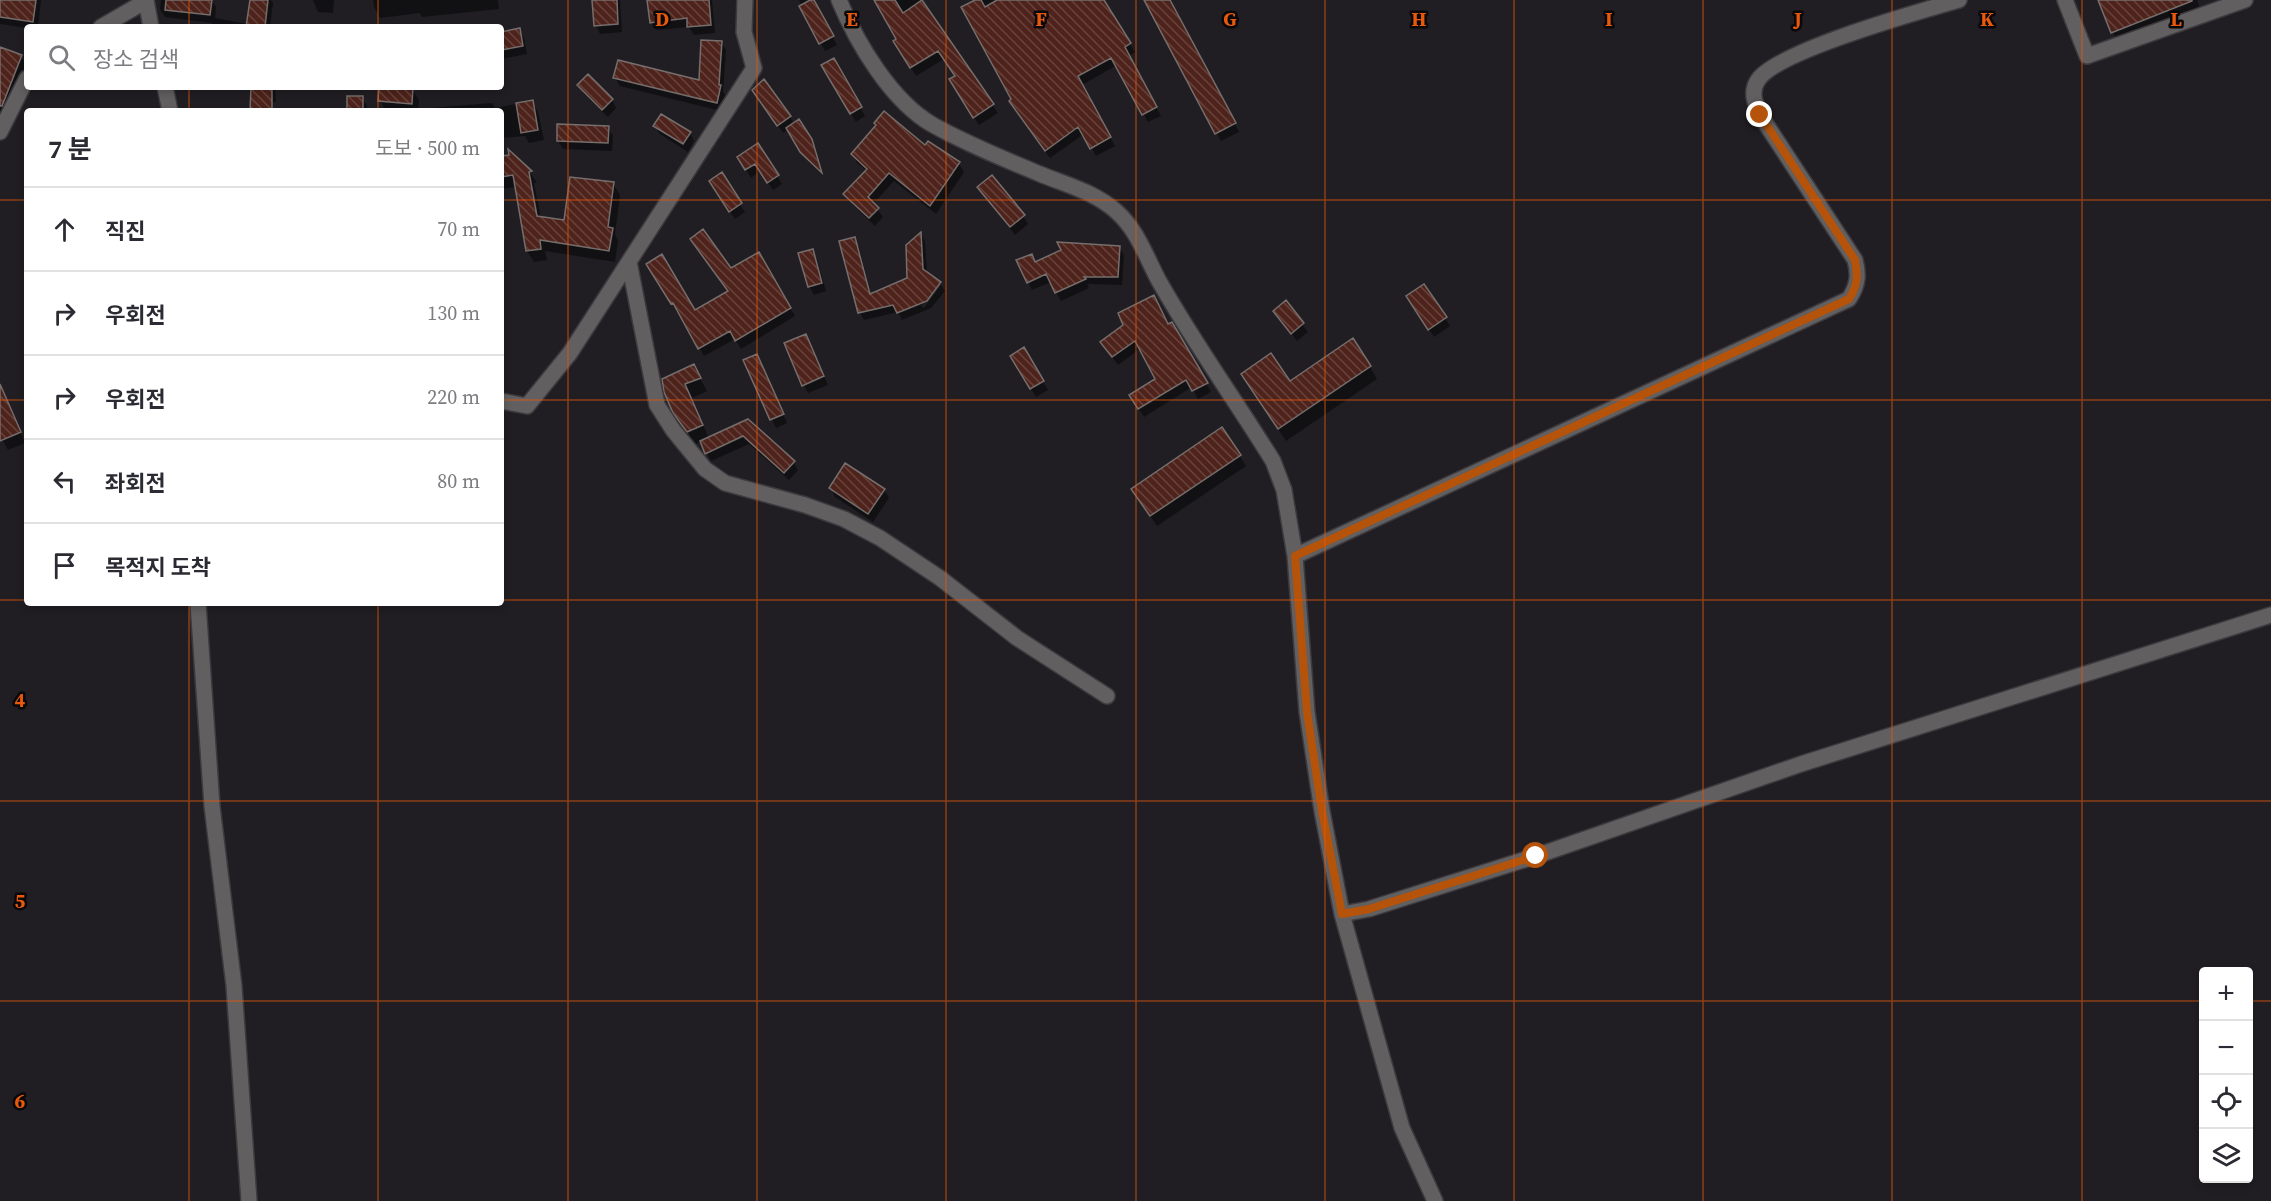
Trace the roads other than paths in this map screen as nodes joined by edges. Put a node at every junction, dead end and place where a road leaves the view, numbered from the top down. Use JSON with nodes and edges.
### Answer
{"nodes":[{"id":1,"x":146,"y":0,"type":"edge"},
{"id":2,"x":745,"y":0,"type":"edge"},
{"id":3,"x":839,"y":0,"type":"edge"},
{"id":4,"x":1959,"y":0,"type":"edge"},
{"id":5,"x":2065,"y":0,"type":"edge"},
{"id":6,"x":2245,"y":0,"type":"edge"},
{"id":7,"x":106,"y":24,"type":"edge"},
{"id":8,"x":150,"y":24,"type":"edge"},
{"id":9,"x":24,"y":84,"type":"edge"},
{"id":10,"x":166,"y":90,"type":"edge"},
{"id":11,"x":169,"y":108,"type":"edge"},
{"id":12,"x":0,"y":132,"type":"edge"},
{"id":13,"x":629,"y":262,"type":"junction"},
{"id":14,"x":504,"y":401,"type":"edge"},
{"id":15,"x":1295,"y":556,"type":"junction"},
{"id":16,"x":198,"y":606,"type":"edge"},
{"id":17,"x":2271,"y":615,"type":"edge"},
{"id":18,"x":1107,"y":696,"type":"dead end"},
{"id":19,"x":1342,"y":914,"type":"junction"},
{"id":20,"x":249,"y":1201,"type":"edge"},
{"id":21,"x":1435,"y":1201,"type":"edge"}],
"edges":[{"from":1,"to":7,"type":"street"},
{"from":1,"to":8,"type":"street"},
{"from":2,"to":13,"type":"street"},
{"from":3,"to":15,"type":"street"},
{"from":4,"to":15,"type":"street"},
{"from":5,"to":6,"type":"street"},
{"from":9,"to":12,"type":"street"},
{"from":10,"to":11,"type":"street"},
{"from":13,"to":14,"type":"street"},
{"from":13,"to":18,"type":"street"},
{"from":15,"to":19,"type":"street"},
{"from":16,"to":20,"type":"street"},
{"from":17,"to":19,"type":"street"},
{"from":19,"to":21,"type":"street"}]}
